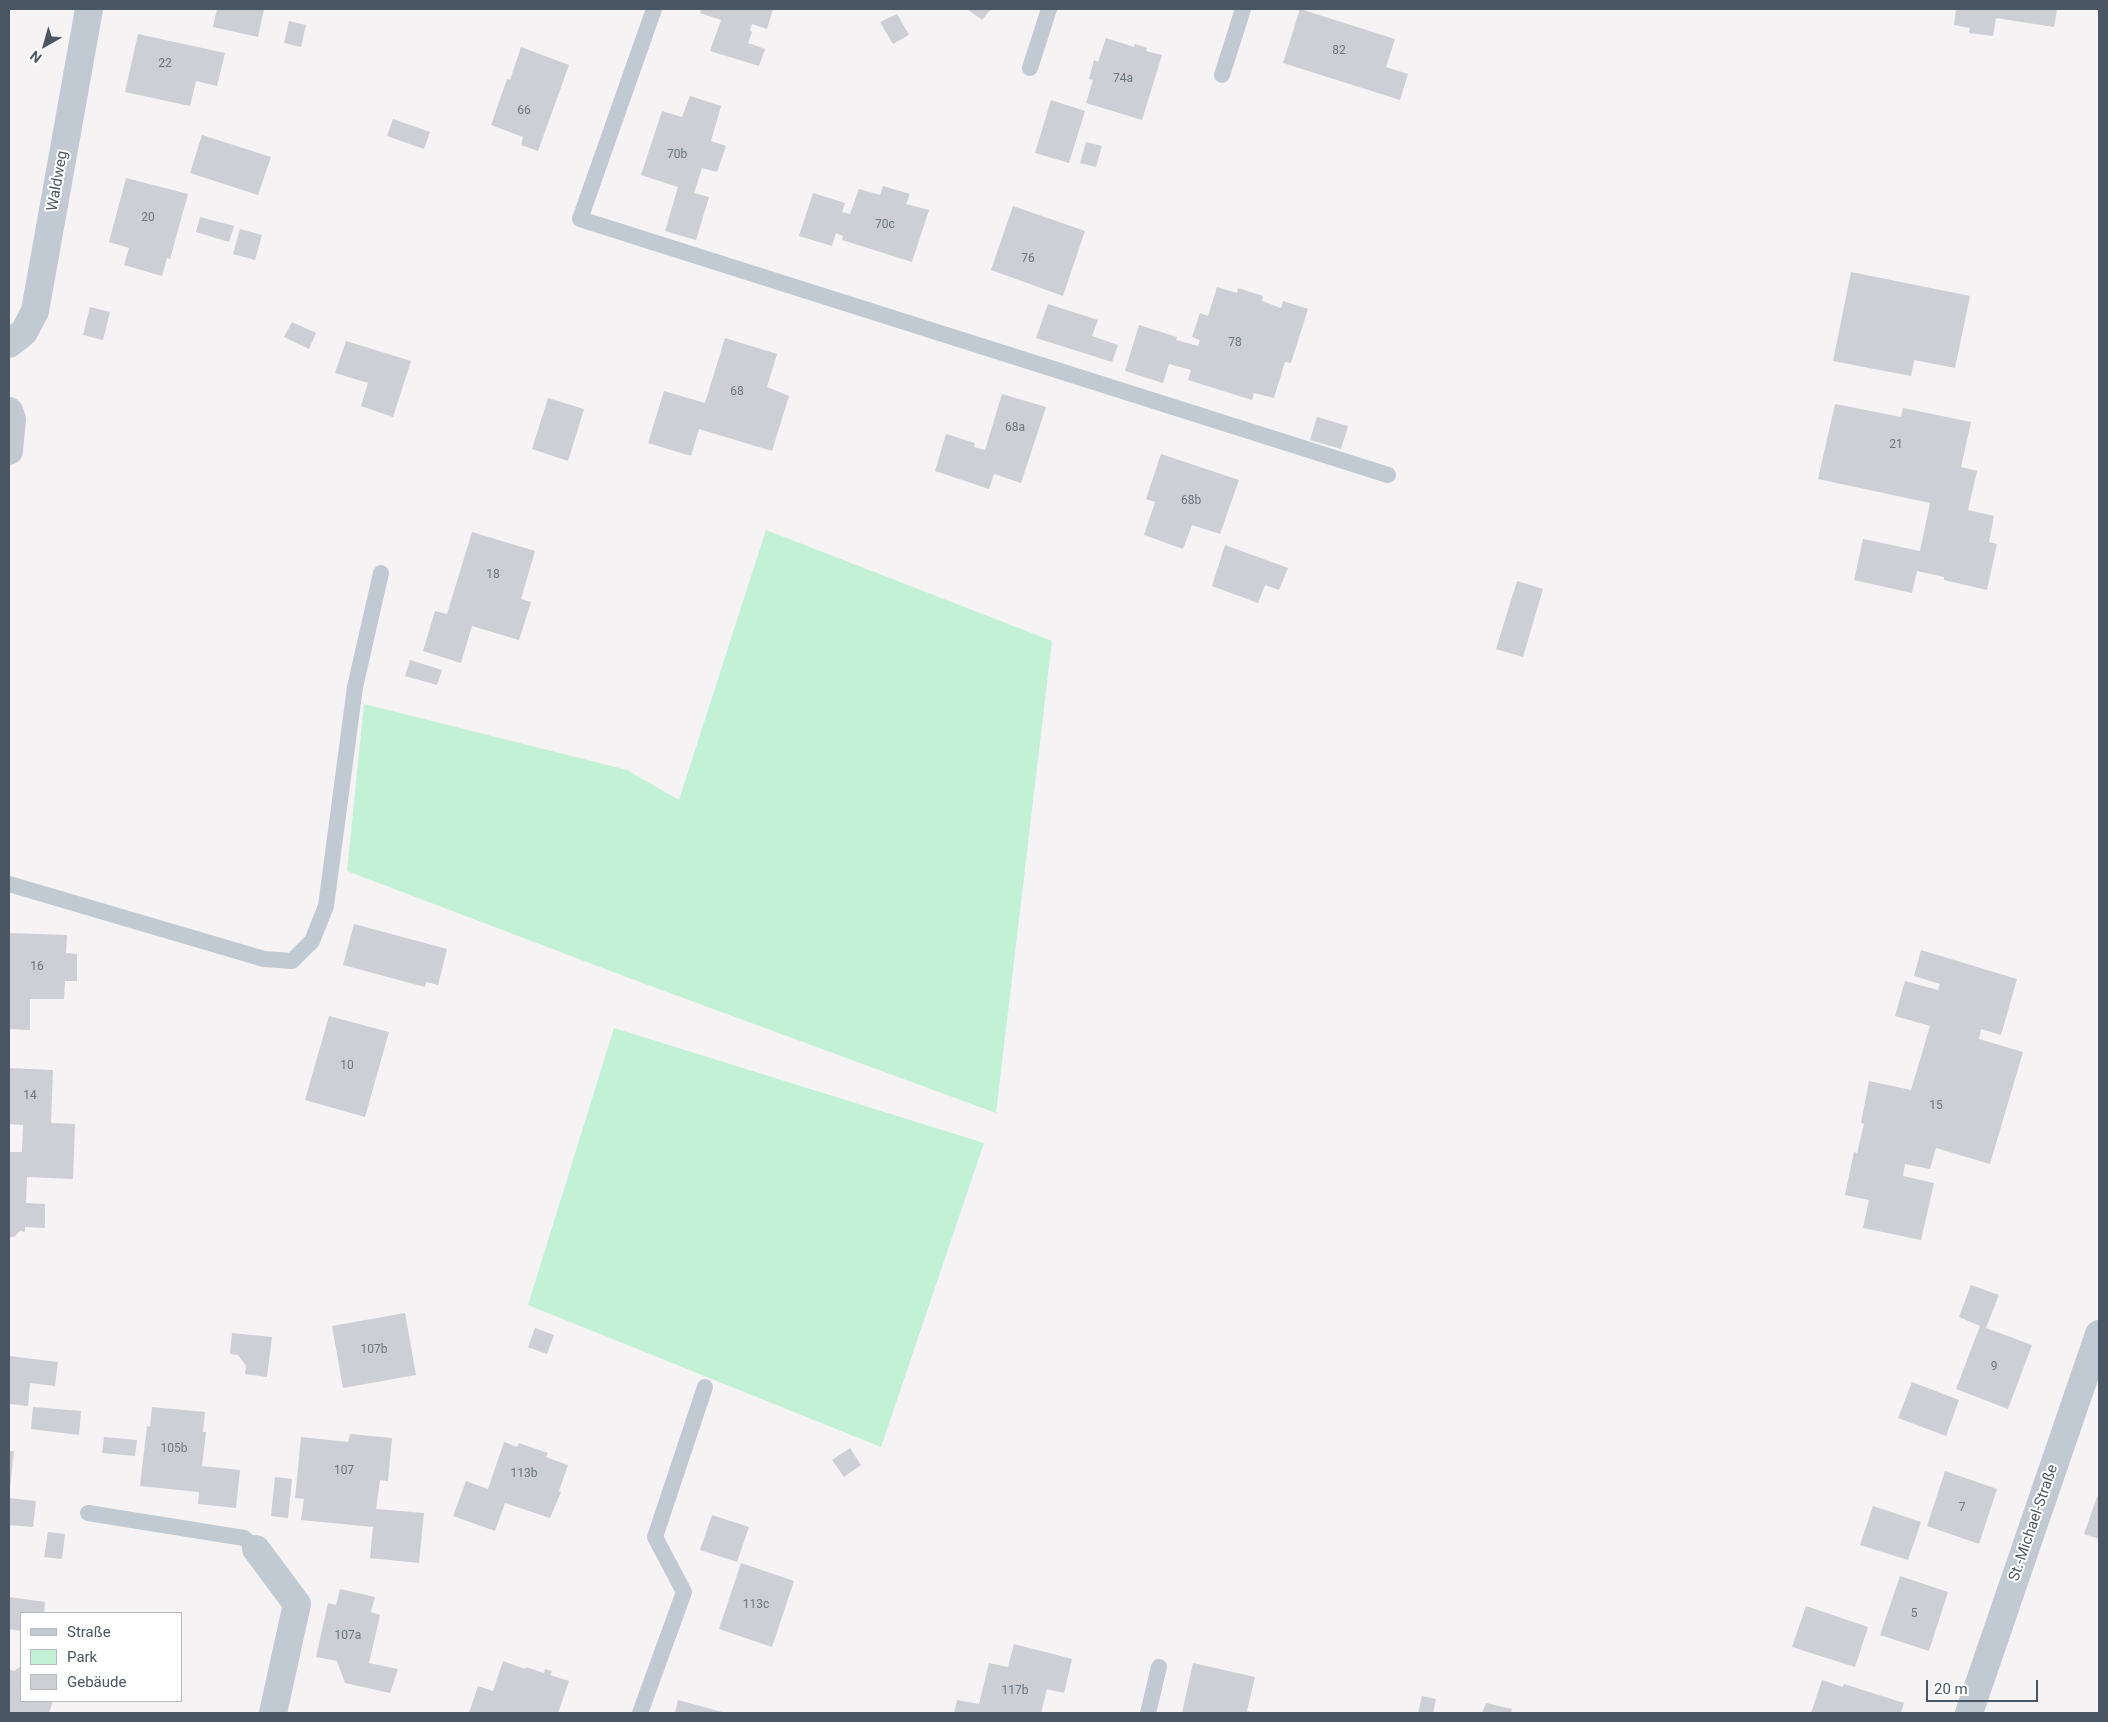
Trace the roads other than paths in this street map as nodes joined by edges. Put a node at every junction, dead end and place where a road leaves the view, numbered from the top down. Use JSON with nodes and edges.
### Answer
{"nodes":[{"id":1,"x":88,"y":9,"type":"edge"},
{"id":2,"x":654,"y":9,"type":"edge"},
{"id":3,"x":1049,"y":9,"type":"edge"},
{"id":4,"x":1243,"y":9,"type":"edge"},
{"id":5,"x":1030,"y":68,"type":"dead end"},
{"id":6,"x":1222,"y":75,"type":"dead end"},
{"id":7,"x":9,"y":344,"type":"edge"},
{"id":8,"x":9,"y":411,"type":"edge"},
{"id":9,"x":9,"y":451,"type":"edge"},
{"id":10,"x":1388,"y":475,"type":"dead end"},
{"id":11,"x":381,"y":573,"type":"dead end"},
{"id":12,"x":9,"y":884,"type":"edge"},
{"id":13,"x":2099,"y":1334,"type":"edge"},
{"id":14,"x":705,"y":1387,"type":"dead end"},
{"id":15,"x":88,"y":1513,"type":"dead end"},
{"id":16,"x":256,"y":1549,"type":"joint"},
{"id":17,"x":1159,"y":1667,"type":"dead end"},
{"id":18,"x":273,"y":1713,"type":"edge"},
{"id":19,"x":640,"y":1713,"type":"edge"},
{"id":20,"x":1148,"y":1713,"type":"edge"},
{"id":21,"x":1969,"y":1713,"type":"edge"}],
"edges":[{"from":1,"to":7,"type":"street","name":"Waldweg"},
{"from":2,"to":10,"type":"lane"},
{"from":3,"to":5,"type":"lane"},
{"from":4,"to":6,"type":"lane"},
{"from":8,"to":9,"type":"street"},
{"from":11,"to":12,"type":"lane"},
{"from":13,"to":21,"type":"street","name":"St.-Michael-Straße"},
{"from":14,"to":19,"type":"lane"},
{"from":15,"to":16,"type":"lane"},
{"from":16,"to":18,"type":"street"},
{"from":17,"to":20,"type":"lane"}]}
